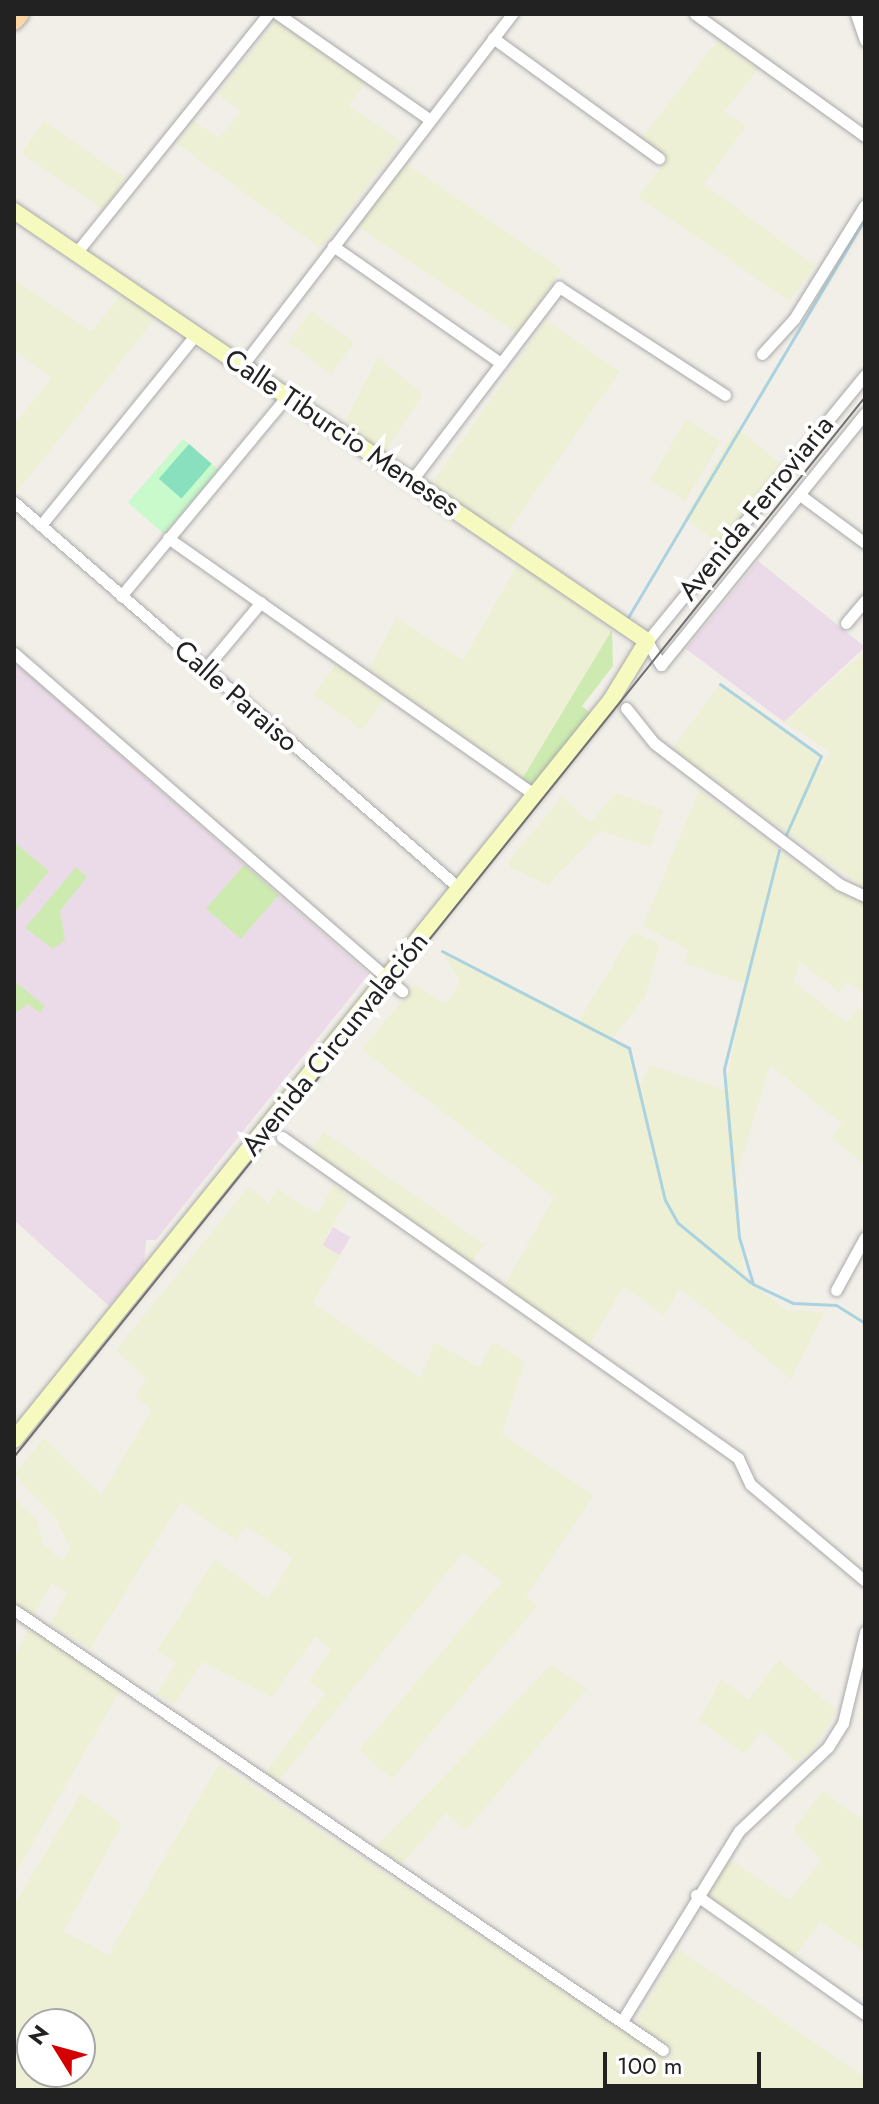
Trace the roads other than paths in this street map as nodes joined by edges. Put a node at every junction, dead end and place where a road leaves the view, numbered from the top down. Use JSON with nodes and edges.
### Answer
{"nodes":[{"id":1,"x":20,"y":14,"type":"edge"},
{"id":2,"x":268,"y":14,"type":"edge"},
{"id":3,"x":278,"y":14,"type":"edge"},
{"id":4,"x":512,"y":14,"type":"edge"},
{"id":5,"x":695,"y":14,"type":"edge"},
{"id":6,"x":856,"y":14,"type":"edge"},
{"id":7,"x":14,"y":21,"type":"edge"},
{"id":8,"x":493,"y":38,"type":"junction"},
{"id":9,"x":865,"y":40,"type":"edge"},
{"id":10,"x":429,"y":119,"type":"junction"},
{"id":11,"x":865,"y":136,"type":"edge"},
{"id":12,"x":659,"y":158,"type":"dead end"},
{"id":13,"x":865,"y":205,"type":"edge"},
{"id":14,"x":14,"y":211,"type":"edge"},
{"id":15,"x":333,"y":246,"type":"junction"},
{"id":16,"x":76,"y":253,"type":"junction"},
{"id":17,"x":196,"y":334,"type":"junction"},
{"id":18,"x":762,"y":354,"type":"dead end"},
{"id":19,"x":501,"y":363,"type":"junction"},
{"id":20,"x":242,"y":366,"type":"junction"},
{"id":21,"x":865,"y":375,"type":"edge"},
{"id":22,"x":725,"y":395,"type":"dead end"},
{"id":23,"x":287,"y":396,"type":"junction"},
{"id":24,"x":865,"y":413,"type":"edge"},
{"id":25,"x":412,"y":480,"type":"junction"},
{"id":26,"x":800,"y":495,"type":"junction"},
{"id":27,"x":14,"y":502,"type":"edge"},
{"id":28,"x":41,"y":525,"type":"junction"},
{"id":29,"x":168,"y":538,"type":"junction"},
{"id":30,"x":865,"y":543,"type":"edge"},
{"id":31,"x":121,"y":596,"type":"junction"},
{"id":32,"x":865,"y":600,"type":"edge"},
{"id":33,"x":261,"y":602,"type":"junction"},
{"id":34,"x":846,"y":623,"type":"dead end"},
{"id":35,"x":647,"y":641,"type":"junction"},
{"id":36,"x":14,"y":653,"type":"edge"},
{"id":37,"x":661,"y":665,"type":"joint"},
{"id":38,"x":205,"y":669,"type":"junction"},
{"id":39,"x":626,"y":708,"type":"dead end"},
{"id":40,"x":533,"y":794,"type":"junction"},
{"id":41,"x":459,"y":888,"type":"junction"},
{"id":42,"x":865,"y":896,"type":"edge"},
{"id":43,"x":387,"y":980,"type":"junction"},
{"id":44,"x":402,"y":991,"type":"dead end"},
{"id":45,"x":282,"y":1137,"type":"dead end"},
{"id":46,"x":865,"y":1237,"type":"edge"},
{"id":47,"x":836,"y":1290,"type":"dead end"},
{"id":48,"x":14,"y":1440,"type":"edge"},
{"id":49,"x":865,"y":1581,"type":"edge"},
{"id":50,"x":14,"y":1610,"type":"edge"},
{"id":51,"x":865,"y":1632,"type":"edge"},
{"id":52,"x":696,"y":1895,"type":"junction"},
{"id":53,"x":865,"y":2014,"type":"edge"},
{"id":54,"x":622,"y":2021,"type":"junction"},
{"id":55,"x":663,"y":2050,"type":"dead end"}],
"edges":[{"from":1,"to":7,"type":"main road"},
{"from":2,"to":16,"type":"street"},
{"from":3,"to":10,"type":"street"},
{"from":4,"to":8,"type":"street"},
{"from":5,"to":11,"type":"street"},
{"from":6,"to":9,"type":"street"},
{"from":8,"to":10,"type":"street"},
{"from":8,"to":12,"type":"street"},
{"from":10,"to":15,"type":"street"},
{"from":13,"to":18,"type":"street"},
{"from":14,"to":16,"type":"street","name":"Calle Tiburcio Meneses"},
{"from":15,"to":19,"type":"street"},
{"from":15,"to":20,"type":"street"},
{"from":16,"to":17,"type":"street","name":"Calle Tiburcio Meneses"},
{"from":17,"to":20,"type":"street","name":"Calle Tiburcio Meneses"},
{"from":17,"to":28,"type":"street"},
{"from":19,"to":22,"type":"street"},
{"from":19,"to":25,"type":"street"},
{"from":20,"to":23,"type":"street","name":"Calle Tiburcio Meneses"},
{"from":21,"to":35,"type":"street","name":"Avenida Ferroviaria"},
{"from":23,"to":25,"type":"street","name":"Calle Tiburcio Meneses"},
{"from":23,"to":29,"type":"street"},
{"from":24,"to":26,"type":"street","name":"Avenida Ferroviaria"},
{"from":25,"to":35,"type":"street","name":"Calle Tiburcio Meneses"},
{"from":26,"to":30,"type":"street"},
{"from":26,"to":37,"type":"street","name":"Avenida Ferroviaria"},
{"from":27,"to":28,"type":"street","name":"Calle Paraiso"},
{"from":28,"to":31,"type":"street","name":"Calle Paraiso"},
{"from":29,"to":31,"type":"street"},
{"from":29,"to":33,"type":"street"},
{"from":31,"to":38,"type":"street","name":"Calle Paraiso"},
{"from":32,"to":34,"type":"street"},
{"from":33,"to":38,"type":"street"},
{"from":33,"to":40,"type":"street"},
{"from":35,"to":37,"type":"street","name":"Calle Tiburcio Meneses"},
{"from":35,"to":40,"type":"street","name":"Avenida Circunvalación"},
{"from":36,"to":43,"type":"street"},
{"from":38,"to":41,"type":"street","name":"Calle Paraiso"},
{"from":39,"to":42,"type":"street"},
{"from":40,"to":41,"type":"street","name":"Avenida Circunvalación"},
{"from":41,"to":43,"type":"street","name":"Avenida Circunvalación"},
{"from":43,"to":44,"type":"street"},
{"from":43,"to":48,"type":"street","name":"Avenida Circunvalación"},
{"from":45,"to":49,"type":"street"},
{"from":46,"to":47,"type":"street"},
{"from":50,"to":54,"type":"street"},
{"from":51,"to":52,"type":"street"},
{"from":52,"to":53,"type":"street"},
{"from":52,"to":54,"type":"street"},
{"from":54,"to":55,"type":"street"}]}
